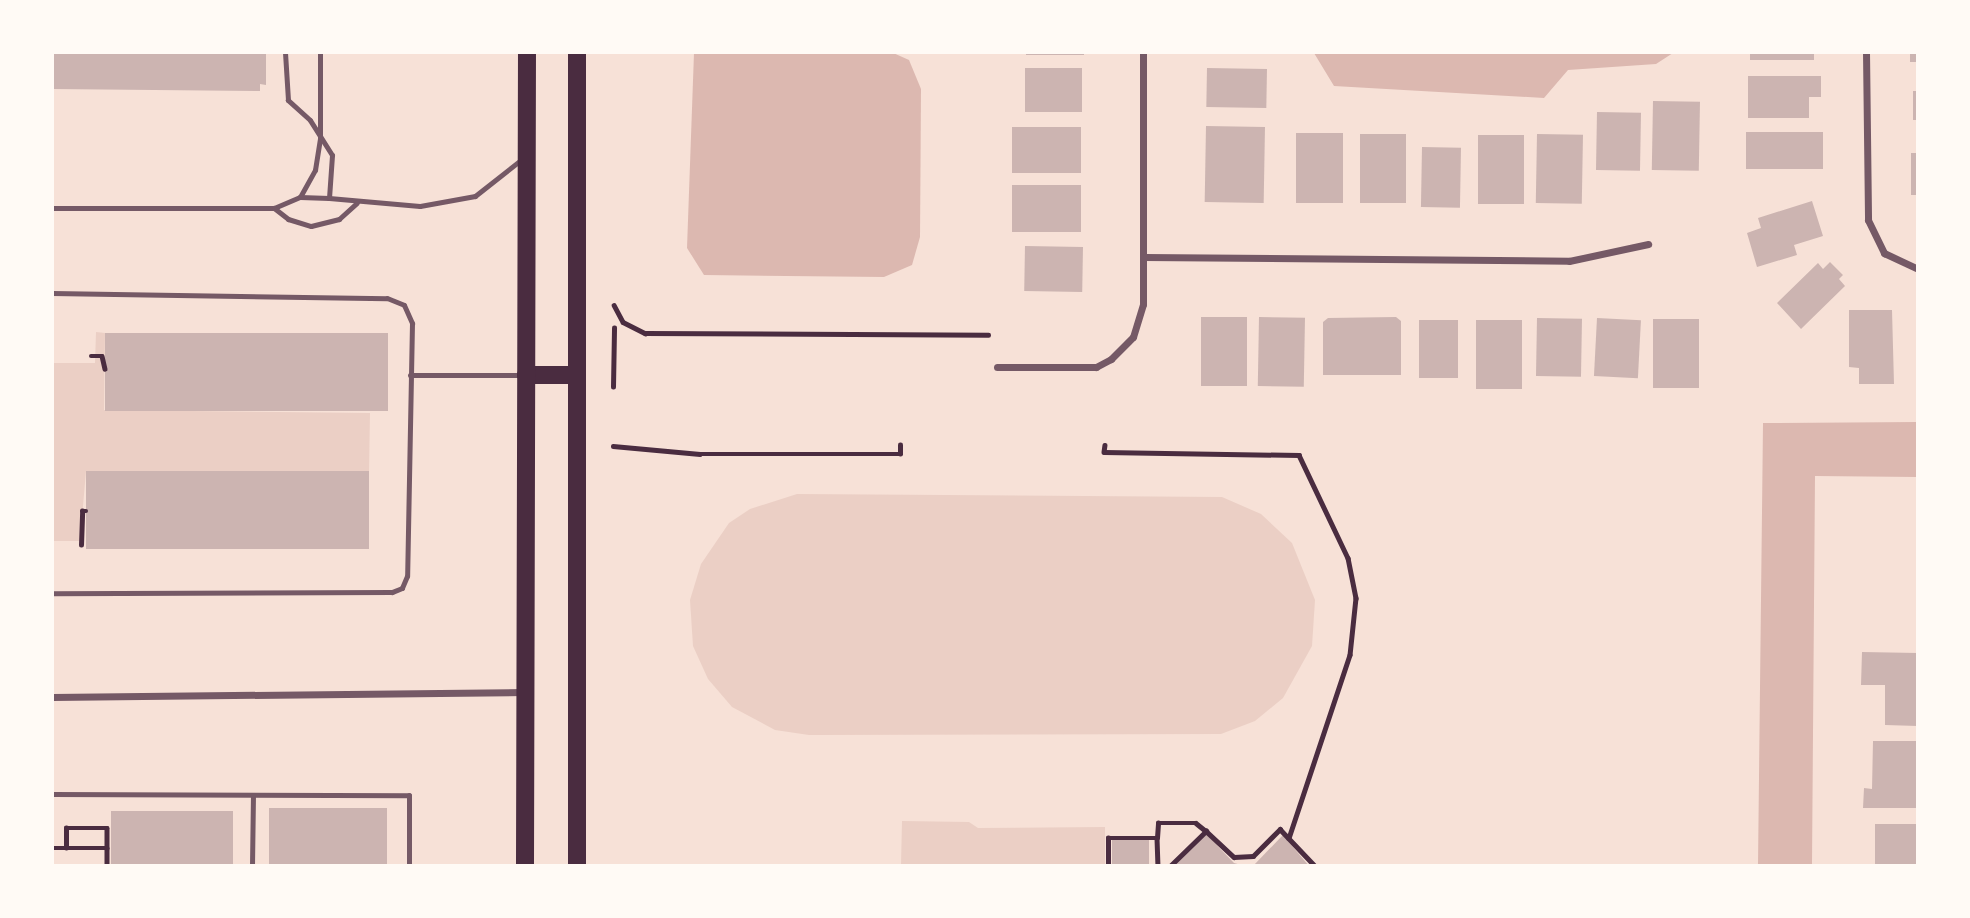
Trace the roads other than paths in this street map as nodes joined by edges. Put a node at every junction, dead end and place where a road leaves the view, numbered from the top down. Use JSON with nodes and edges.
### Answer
{"nodes":[{"id":1,"x":285,"y":52,"type":"edge"},
{"id":2,"x":320,"y":52,"type":"edge"},
{"id":3,"x":527,"y":52,"type":"edge"},
{"id":4,"x":577,"y":52,"type":"edge"},
{"id":5,"x":1143,"y":52,"type":"edge"},
{"id":6,"x":1866,"y":52,"type":"edge"},
{"id":7,"x":320,"y":139,"type":"junction"},
{"id":8,"x":527,"y":154,"type":"junction"},
{"id":9,"x":300,"y":197,"type":"junction"},
{"id":10,"x":329,"y":198,"type":"junction"},
{"id":11,"x":357,"y":203,"type":"junction"},
{"id":12,"x":52,"y":208,"type":"edge"},
{"id":13,"x":274,"y":208,"type":"junction"},
{"id":14,"x":1648,"y":244,"type":"dead end"},
{"id":15,"x":1144,"y":257,"type":"junction"},
{"id":16,"x":1917,"y":269,"type":"edge"},
{"id":17,"x":52,"y":293,"type":"edge"},
{"id":18,"x":997,"y":367,"type":"dead end"},
{"id":19,"x":410,"y":374,"type":"junction"},
{"id":20,"x":526,"y":375,"type":"junction"},
{"id":21,"x":577,"y":375,"type":"junction"},
{"id":22,"x":52,"y":593,"type":"edge"},
{"id":23,"x":525,"y":692,"type":"junction"},
{"id":24,"x":52,"y":697,"type":"edge"},
{"id":25,"x":52,"y":794,"type":"edge"},
{"id":26,"x":253,"y":795,"type":"junction"},
{"id":27,"x":252,"y":866,"type":"edge"},
{"id":28,"x":409,"y":866,"type":"edge"},
{"id":29,"x":525,"y":866,"type":"edge"},
{"id":30,"x":577,"y":866,"type":"edge"}],
"edges":[{"from":1,"to":7,"type":"lane"},
{"from":2,"to":7,"type":"lane"},
{"from":3,"to":8,"type":"main road"},
{"from":4,"to":21,"type":"main road"},
{"from":5,"to":15,"type":"street"},
{"from":6,"to":16,"type":"street"},
{"from":7,"to":9,"type":"lane"},
{"from":7,"to":10,"type":"lane"},
{"from":8,"to":11,"type":"lane"},
{"from":8,"to":20,"type":"main road"},
{"from":9,"to":10,"type":"lane"},
{"from":9,"to":13,"type":"lane"},
{"from":10,"to":11,"type":"lane"},
{"from":11,"to":13,"type":"lane"},
{"from":12,"to":13,"type":"lane"},
{"from":14,"to":15,"type":"street"},
{"from":15,"to":18,"type":"street"},
{"from":17,"to":19,"type":"lane"},
{"from":19,"to":20,"type":"lane"},
{"from":19,"to":22,"type":"lane"},
{"from":20,"to":21,"type":"main road"},
{"from":20,"to":23,"type":"main road"},
{"from":21,"to":30,"type":"main road"},
{"from":23,"to":24,"type":"street"},
{"from":23,"to":29,"type":"main road"},
{"from":25,"to":26,"type":"lane"},
{"from":26,"to":27,"type":"lane"},
{"from":26,"to":28,"type":"lane"}]}
